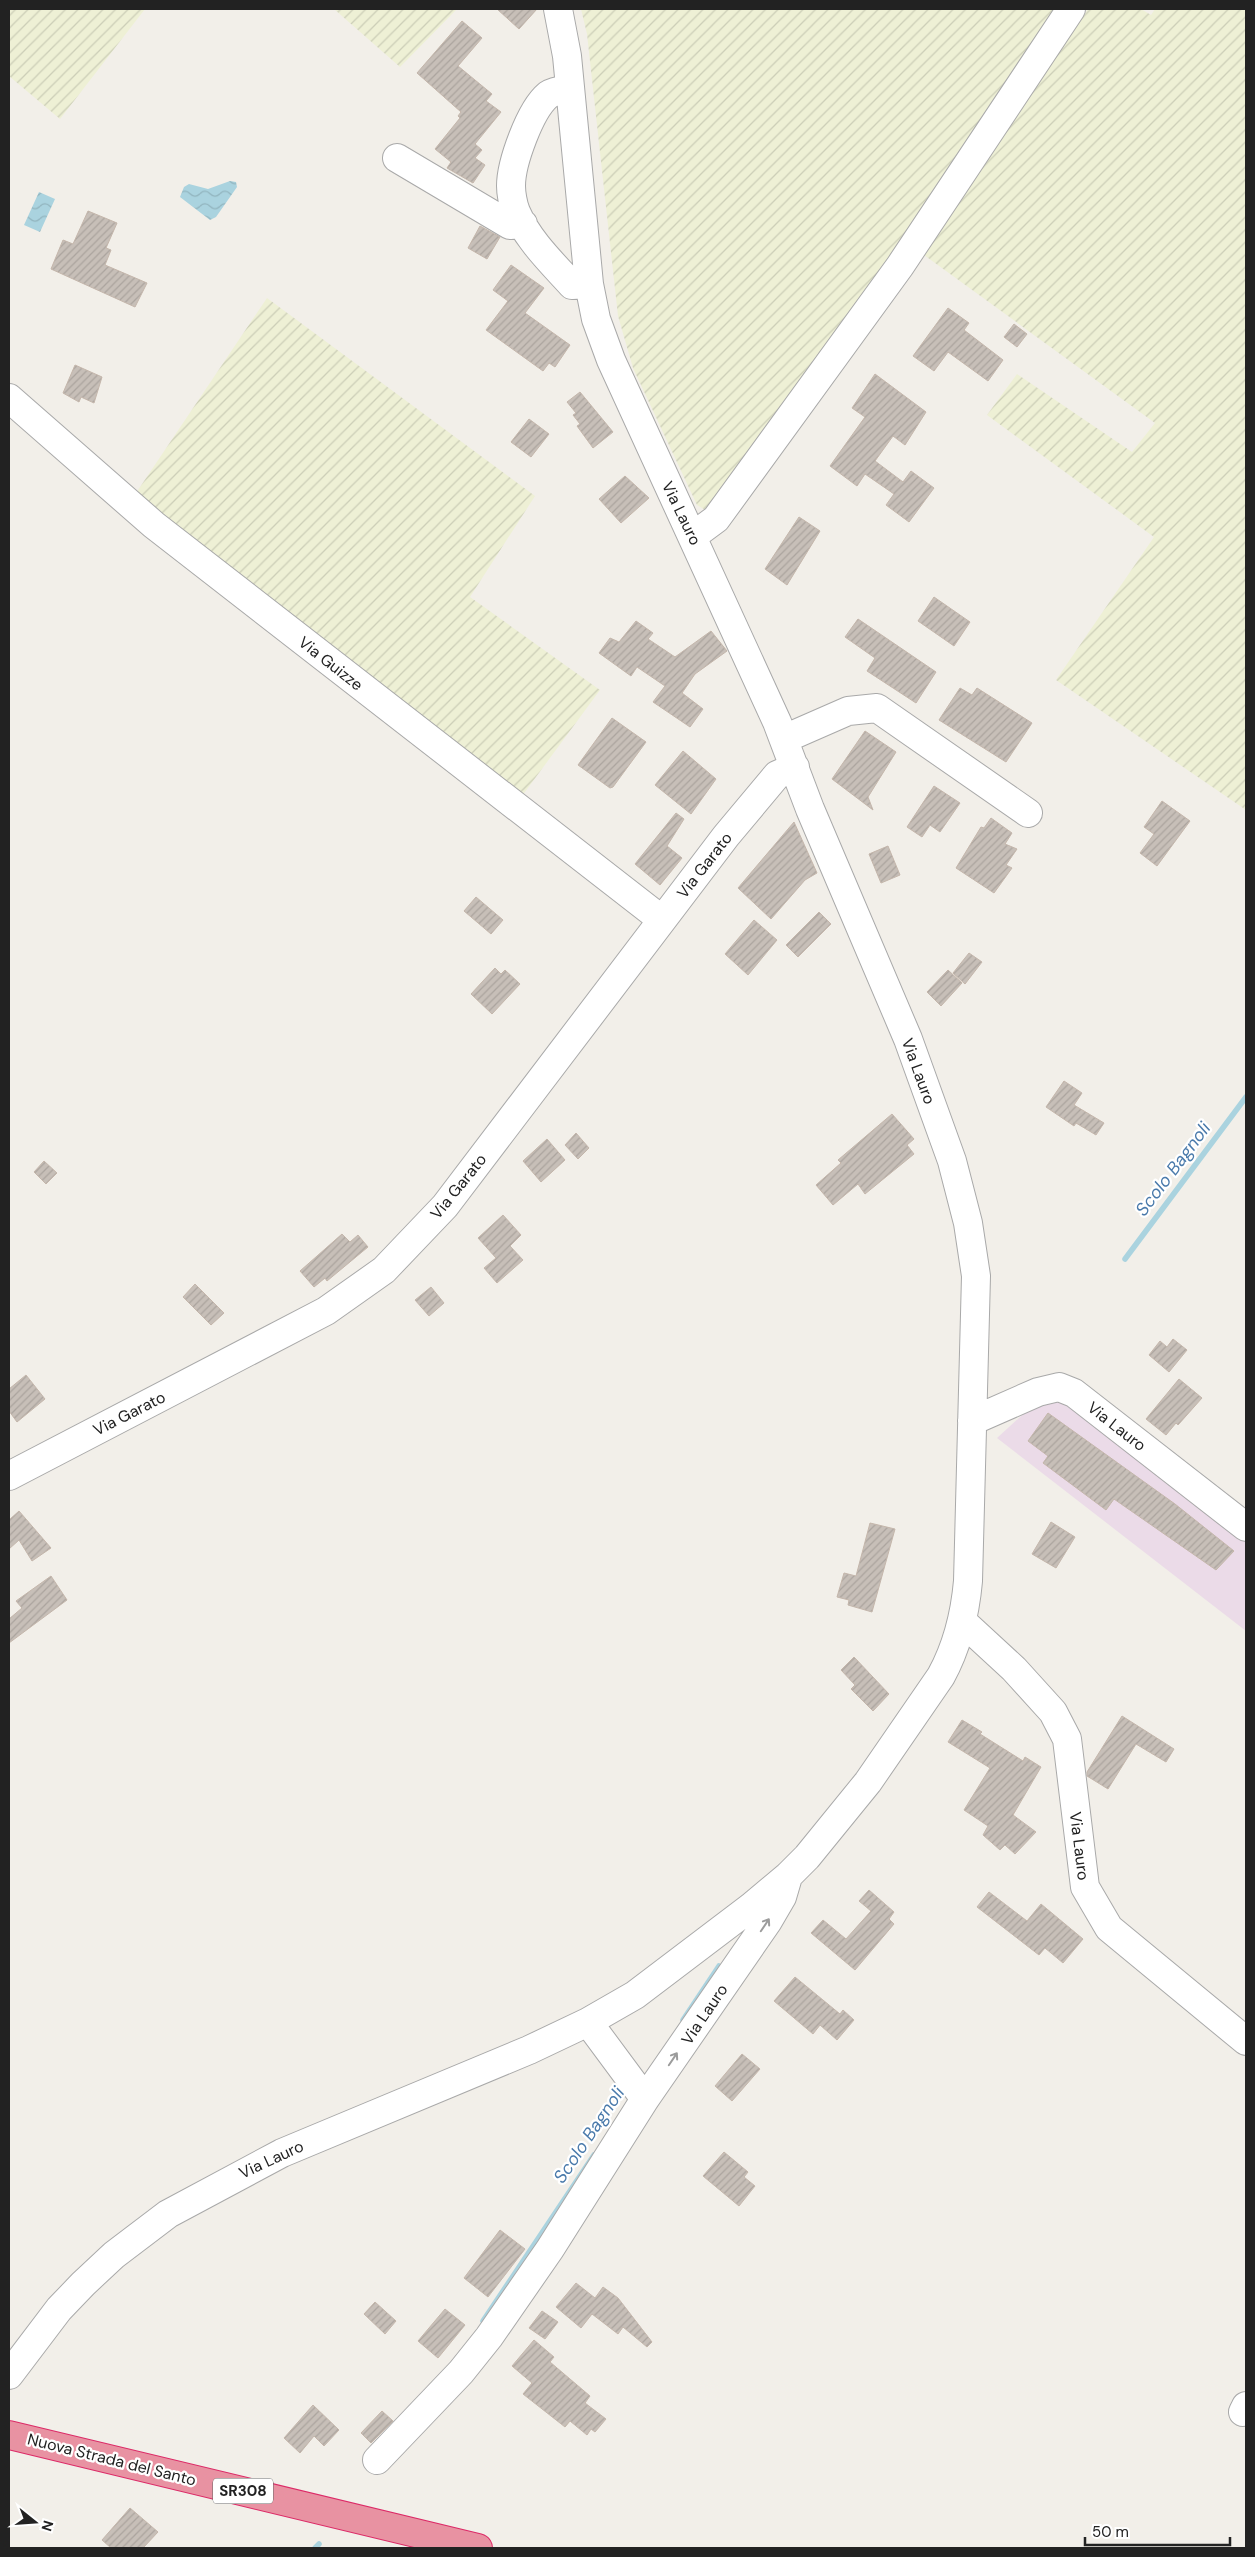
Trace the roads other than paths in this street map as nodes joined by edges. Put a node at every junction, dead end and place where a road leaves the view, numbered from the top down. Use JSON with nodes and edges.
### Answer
{"nodes":[{"id":1,"x":558,"y":9,"type":"edge"},
{"id":2,"x":1071,"y":9,"type":"edge"},
{"id":3,"x":570,"y":89,"type":"junction"},
{"id":4,"x":397,"y":158,"type":"dead end"},
{"id":5,"x":523,"y":224,"type":"junction"},
{"id":6,"x":589,"y":284,"type":"junction"},
{"id":7,"x":9,"y":398,"type":"edge"},
{"id":8,"x":693,"y":536,"type":"junction"},
{"id":9,"x":784,"y":739,"type":"junction"},
{"id":10,"x":795,"y":767,"type":"junction"},
{"id":11,"x":1028,"y":813,"type":"dead end"},
{"id":12,"x":661,"y":920,"type":"junction"},
{"id":13,"x":972,"y":1421,"type":"junction"},
{"id":14,"x":9,"y":1476,"type":"edge"},
{"id":15,"x":1246,"y":1527,"type":"edge"},
{"id":16,"x":963,"y":1622,"type":"junction"},
{"id":17,"x":788,"y":1876,"type":"junction"},
{"id":18,"x":588,"y":2022,"type":"junction"},
{"id":19,"x":1246,"y":2041,"type":"edge"},
{"id":20,"x":645,"y":2099,"type":"junction"},
{"id":21,"x":9,"y":2375,"type":"edge"},
{"id":22,"x":9,"y":2435,"type":"edge"},
{"id":23,"x":377,"y":2460,"type":"dead end"},
{"id":24,"x":478,"y":2548,"type":"edge"}],
"edges":[{"from":1,"to":3,"type":"street","name":"Via Lauro"},
{"from":2,"to":8,"type":"street"},
{"from":3,"to":5,"type":"street"},
{"from":3,"to":6,"type":"street","name":"Via Lauro"},
{"from":4,"to":5,"type":"street"},
{"from":5,"to":6,"type":"street"},
{"from":6,"to":8,"type":"street","name":"Via Lauro"},
{"from":7,"to":12,"type":"street","name":"Via Guizze"},
{"from":8,"to":9,"type":"street","name":"Via Lauro"},
{"from":9,"to":10,"type":"street","name":"Via Lauro"},
{"from":9,"to":11,"type":"street"},
{"from":10,"to":12,"type":"street","name":"Via Garato"},
{"from":10,"to":13,"type":"street","name":"Via Lauro"},
{"from":12,"to":14,"type":"street","name":"Via Garato"},
{"from":13,"to":15,"type":"street","name":"Via Lauro"},
{"from":13,"to":16,"type":"street","name":"Via Lauro"},
{"from":16,"to":17,"type":"street","name":"Via Lauro"},
{"from":16,"to":19,"type":"street","name":"Via Lauro"},
{"from":17,"to":18,"type":"street","name":"Via Lauro"},
{"from":20,"to":17,"type":"street","name":"Via Lauro","one_way":true},
{"from":18,"to":20,"type":"street"},
{"from":18,"to":21,"type":"street","name":"Via Lauro"},
{"from":20,"to":23,"type":"street","name":"Via Lauro"},
{"from":22,"to":24,"type":"highway","name":"Nuova Strada del Santo","number":"SR308"}]}
